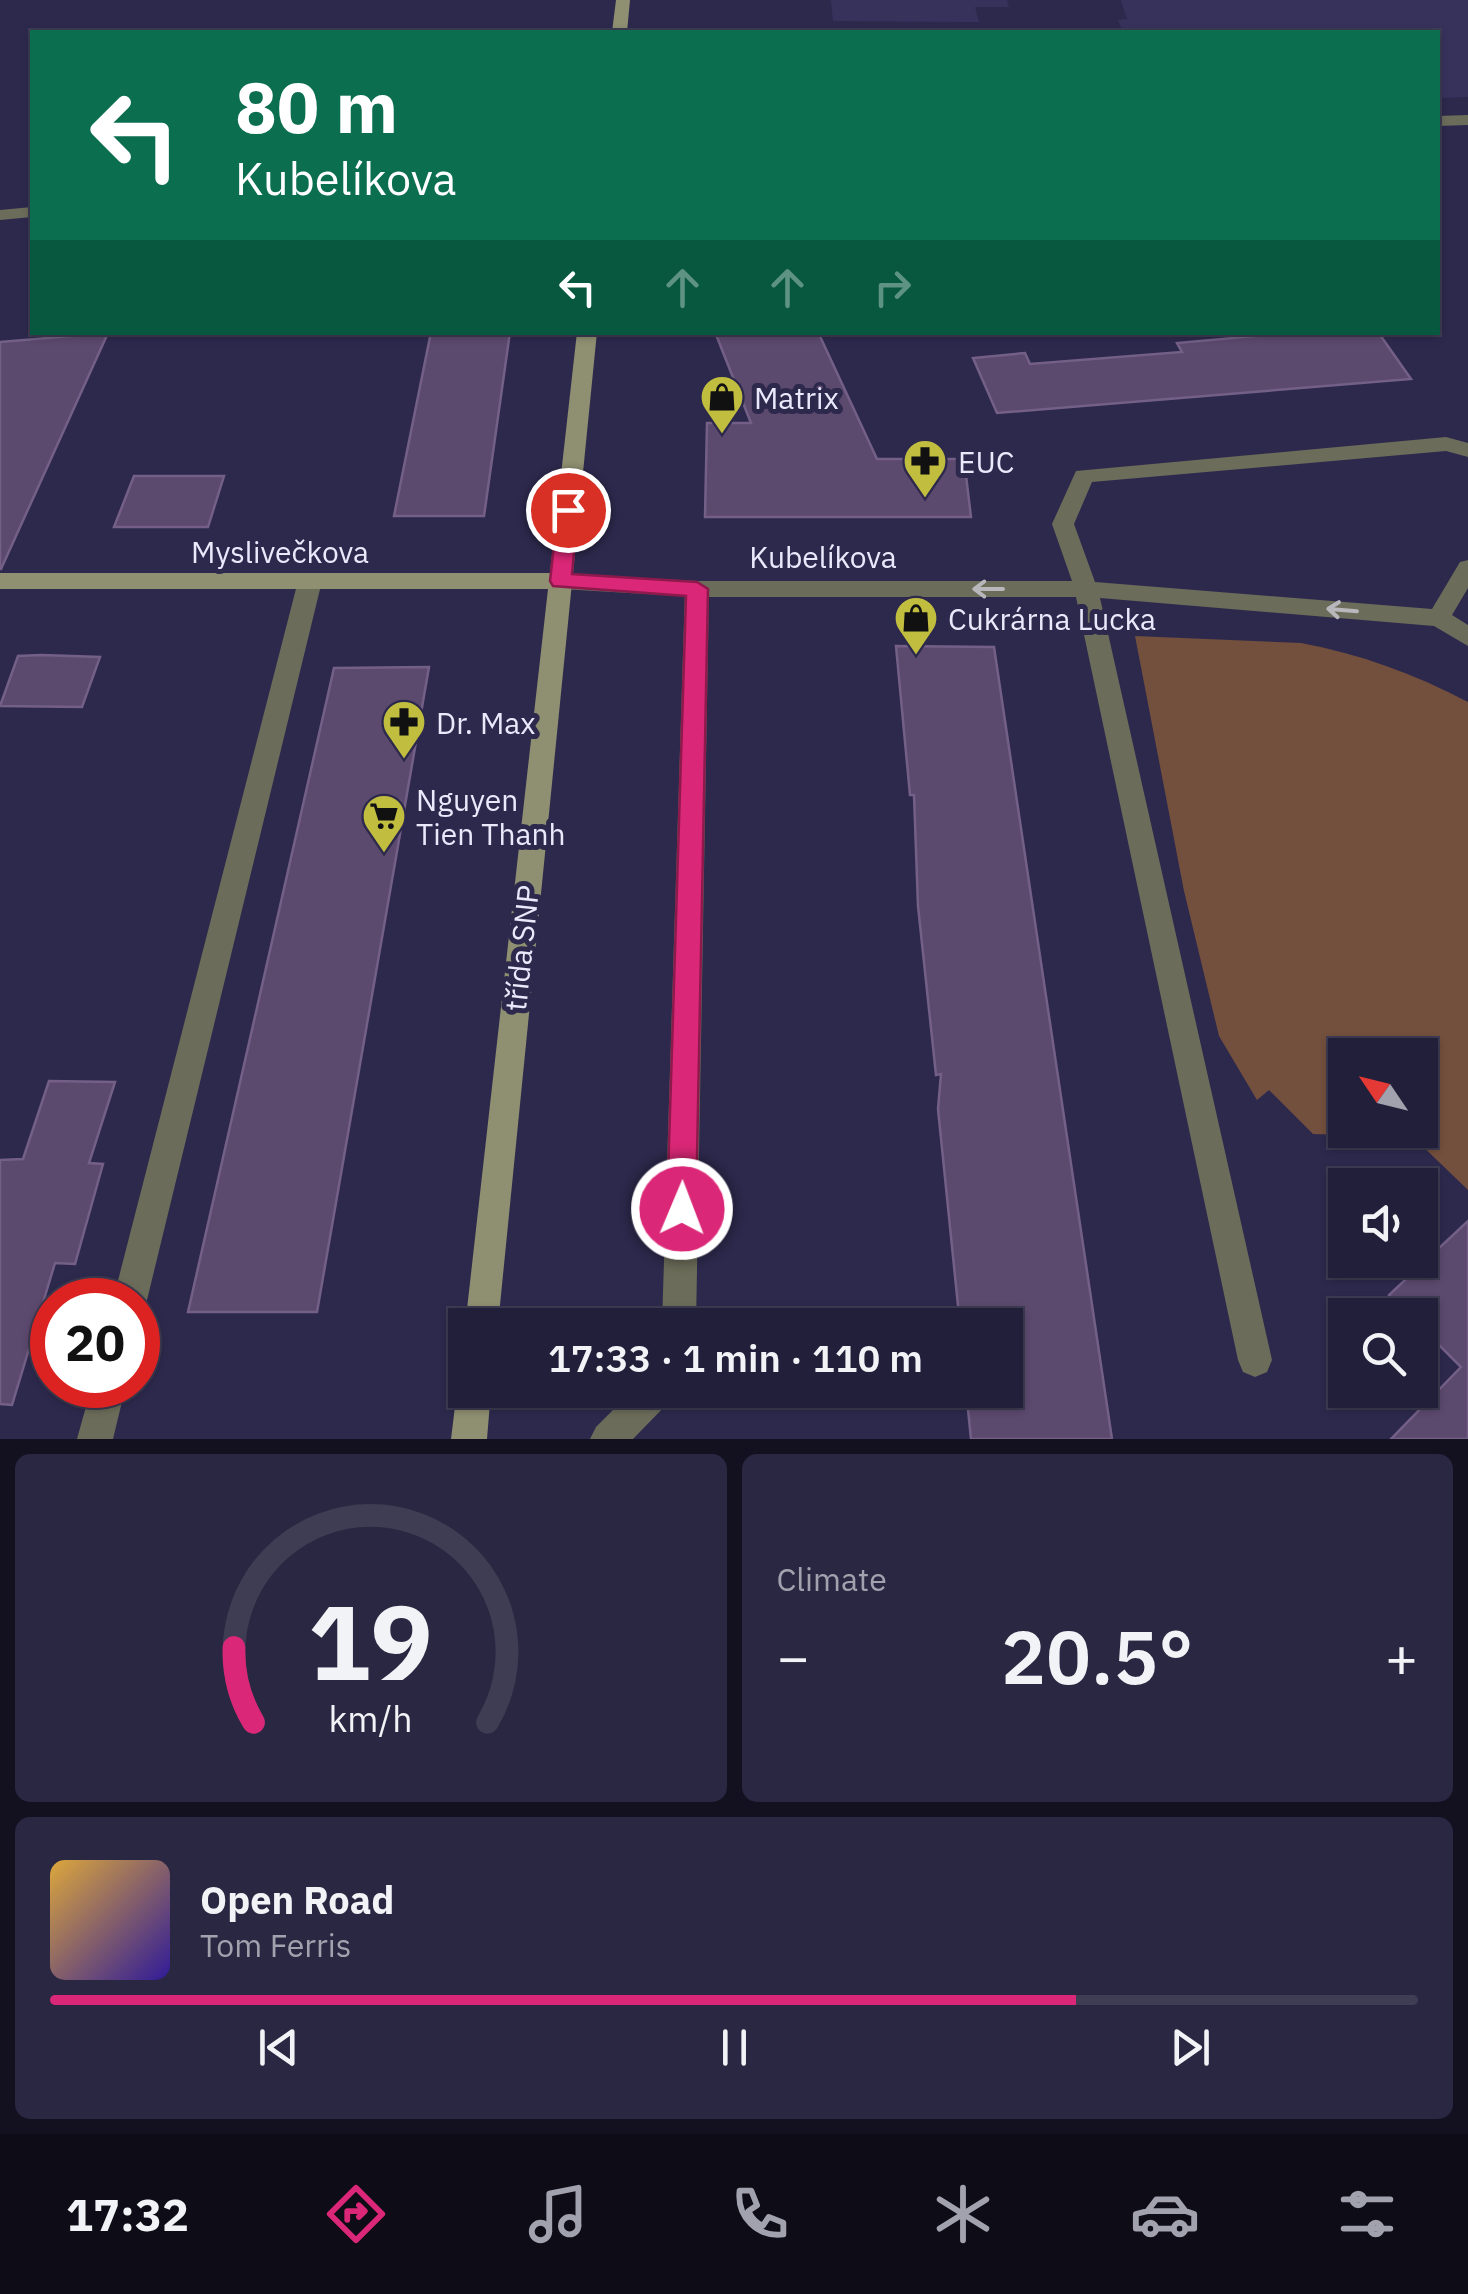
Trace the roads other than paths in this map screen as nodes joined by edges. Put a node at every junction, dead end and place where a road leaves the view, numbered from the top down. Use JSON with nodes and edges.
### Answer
{"nodes":[{"id":1,"x":624,"y":0,"type":"edge"},
{"id":2,"x":620,"y":30,"type":"edge"},
{"id":3,"x":1468,"y":120,"type":"edge"},
{"id":4,"x":1440,"y":121,"type":"edge"},
{"id":5,"x":30,"y":212,"type":"edge"},
{"id":6,"x":0,"y":214,"type":"edge"},
{"id":7,"x":588,"y":335,"type":"edge"},
{"id":8,"x":1468,"y":450,"type":"edge"},
{"id":9,"x":1468,"y":568,"type":"edge"},
{"id":10,"x":310,"y":581,"type":"junction"},
{"id":11,"x":560,"y":581,"type":"junction"},
{"id":12,"x":0,"y":582,"type":"edge"},
{"id":13,"x":697,"y":589,"type":"junction"},
{"id":14,"x":1086,"y":589,"type":"junction"},
{"id":15,"x":1439,"y":618,"type":"junction"},
{"id":16,"x":1468,"y":637,"type":"edge"},
{"id":17,"x":136,"y":1278,"type":"edge"},
{"id":18,"x":483,"y":1308,"type":"edge"},
{"id":19,"x":679,"y":1308,"type":"edge"},
{"id":20,"x":1255,"y":1360,"type":"dead end"},
{"id":21,"x":103,"y":1408,"type":"edge"},
{"id":22,"x":472,"y":1408,"type":"edge"},
{"id":23,"x":639,"y":1408,"type":"edge"},
{"id":24,"x":95,"y":1439,"type":"edge"},
{"id":25,"x":469,"y":1439,"type":"edge"},
{"id":26,"x":608,"y":1439,"type":"edge"}],
"edges":[{"from":1,"to":2,"type":"street"},
{"from":3,"to":4,"type":"street"},
{"from":5,"to":6,"type":"street"},
{"from":7,"to":11,"type":"street","name":"třída SNP"},
{"from":8,"to":14,"type":"street"},
{"from":9,"to":15,"type":"street"},
{"from":10,"to":11,"type":"street","name":"Myslivečkova"},
{"from":10,"to":12,"type":"street","name":"Myslivečkova"},
{"from":10,"to":17,"type":"street"},
{"from":11,"to":13,"type":"street","name":"Kubelíkova"},
{"from":11,"to":18,"type":"street","name":"třída SNP"},
{"from":14,"to":13,"type":"street","name":"Kubelíkova","one_way":true},
{"from":13,"to":19,"type":"street"},
{"from":15,"to":14,"type":"street","name":"Kubelíkova","one_way":true},
{"from":14,"to":20,"type":"street"},
{"from":15,"to":16,"type":"street","name":"Kubelíkova"},
{"from":21,"to":24,"type":"street"},
{"from":22,"to":25,"type":"street"},
{"from":23,"to":26,"type":"street"}]}
